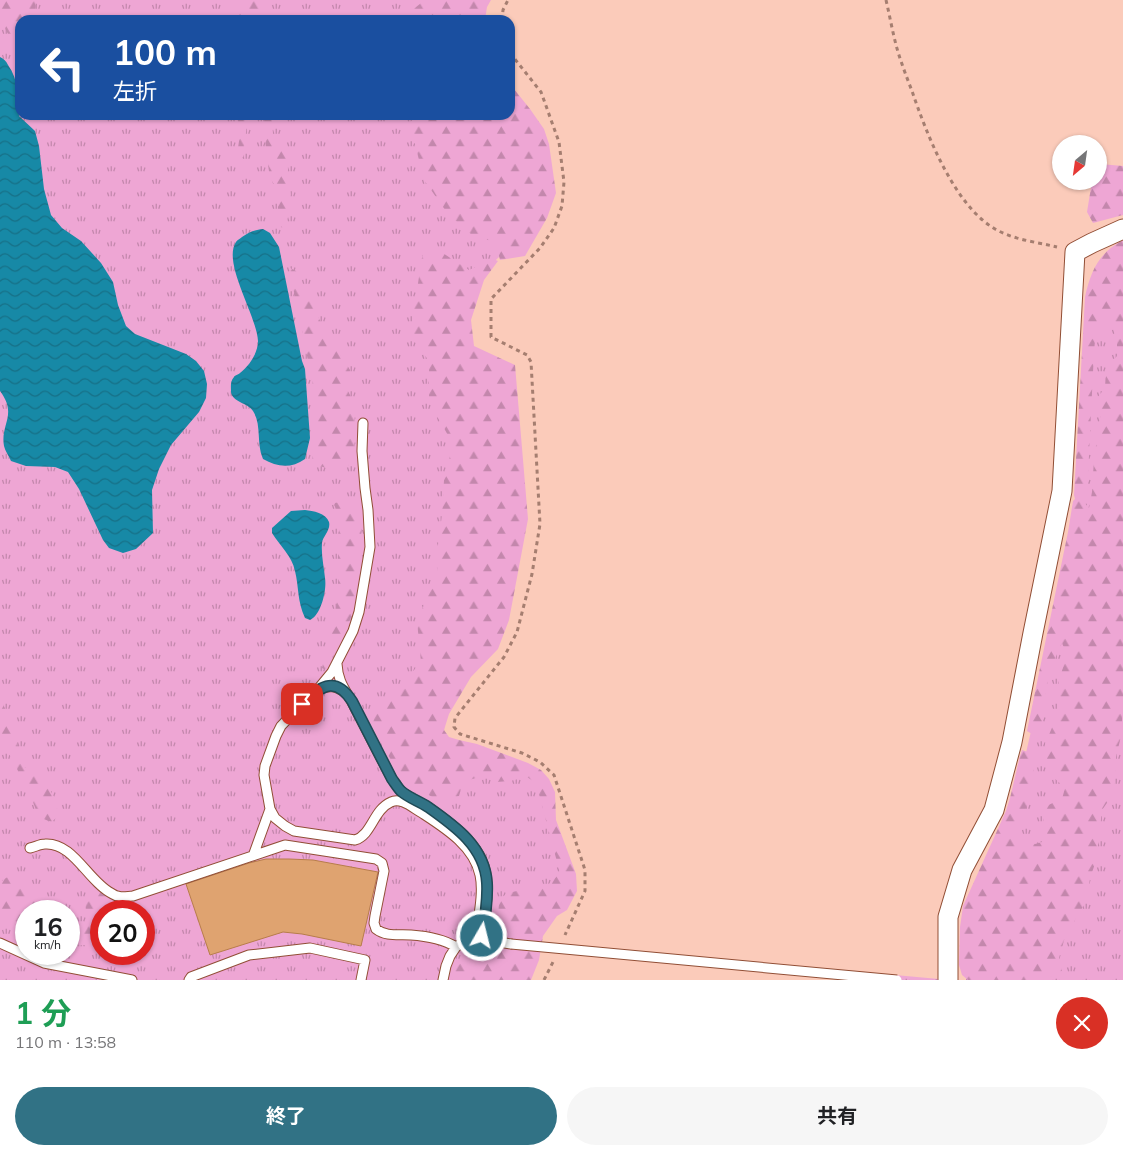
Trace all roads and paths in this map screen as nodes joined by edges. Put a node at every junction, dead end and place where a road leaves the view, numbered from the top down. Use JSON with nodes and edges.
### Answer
{"nodes":[{"id":1,"x":508,"y":0,"type":"edge"},
{"id":2,"x":886,"y":0,"type":"edge"},
{"id":3,"x":503,"y":15,"type":"edge"},
{"id":4,"x":515,"y":58,"type":"edge"},
{"id":5,"x":1123,"y":229,"type":"edge"},
{"id":6,"x":1075,"y":252,"type":"junction"},
{"id":7,"x":362,"y":424,"type":"dead end"},
{"id":8,"x":337,"y":663,"type":"junction"},
{"id":9,"x":318,"y":690,"type":"junction"},
{"id":10,"x":346,"y":693,"type":"junction"},
{"id":11,"x":392,"y":779,"type":"junction"},
{"id":12,"x":391,"y":802,"type":"junction"},
{"id":13,"x":270,"y":809,"type":"junction"},
{"id":14,"x":30,"y":848,"type":"dead end"},
{"id":15,"x":254,"y":856,"type":"junction"},
{"id":16,"x":565,"y":935,"type":"dead end"},
{"id":17,"x":479,"y":936,"type":"junction"},
{"id":18,"x":0,"y":943,"type":"edge"},
{"id":19,"x":456,"y":946,"type":"junction"},
{"id":20,"x":557,"y":953,"type":"dead end"},
{"id":21,"x":132,"y":980,"type":"edge"},
{"id":22,"x":189,"y":980,"type":"edge"},
{"id":23,"x":361,"y":980,"type":"edge"},
{"id":24,"x":443,"y":980,"type":"edge"},
{"id":25,"x":544,"y":980,"type":"edge"},
{"id":26,"x":897,"y":980,"type":"edge"},
{"id":27,"x":948,"y":980,"type":"edge"}],
"edges":[{"from":1,"to":3,"type":"path"},
{"from":2,"to":6,"type":"path"},
{"from":4,"to":16,"type":"path"},
{"from":5,"to":6,"type":"street"},
{"from":6,"to":27,"type":"street"},
{"from":7,"to":8,"type":"lane"},
{"from":8,"to":9,"type":"lane"},
{"from":8,"to":10,"type":"lane"},
{"from":9,"to":10,"type":"lane"},
{"from":9,"to":13,"type":"lane"},
{"from":10,"to":11,"type":"lane"},
{"from":11,"to":12,"type":"lane"},
{"from":11,"to":17,"type":"lane"},
{"from":12,"to":13,"type":"lane"},
{"from":12,"to":17,"type":"lane"},
{"from":13,"to":15,"type":"lane"},
{"from":14,"to":15,"type":"lane"},
{"from":15,"to":19,"type":"lane"},
{"from":17,"to":19,"type":"lane"},
{"from":17,"to":26,"type":"lane","bridge":true},
{"from":18,"to":21,"type":"lane"},
{"from":19,"to":24,"type":"lane"},
{"from":20,"to":25,"type":"path"},
{"from":22,"to":23,"type":"lane"}]}
